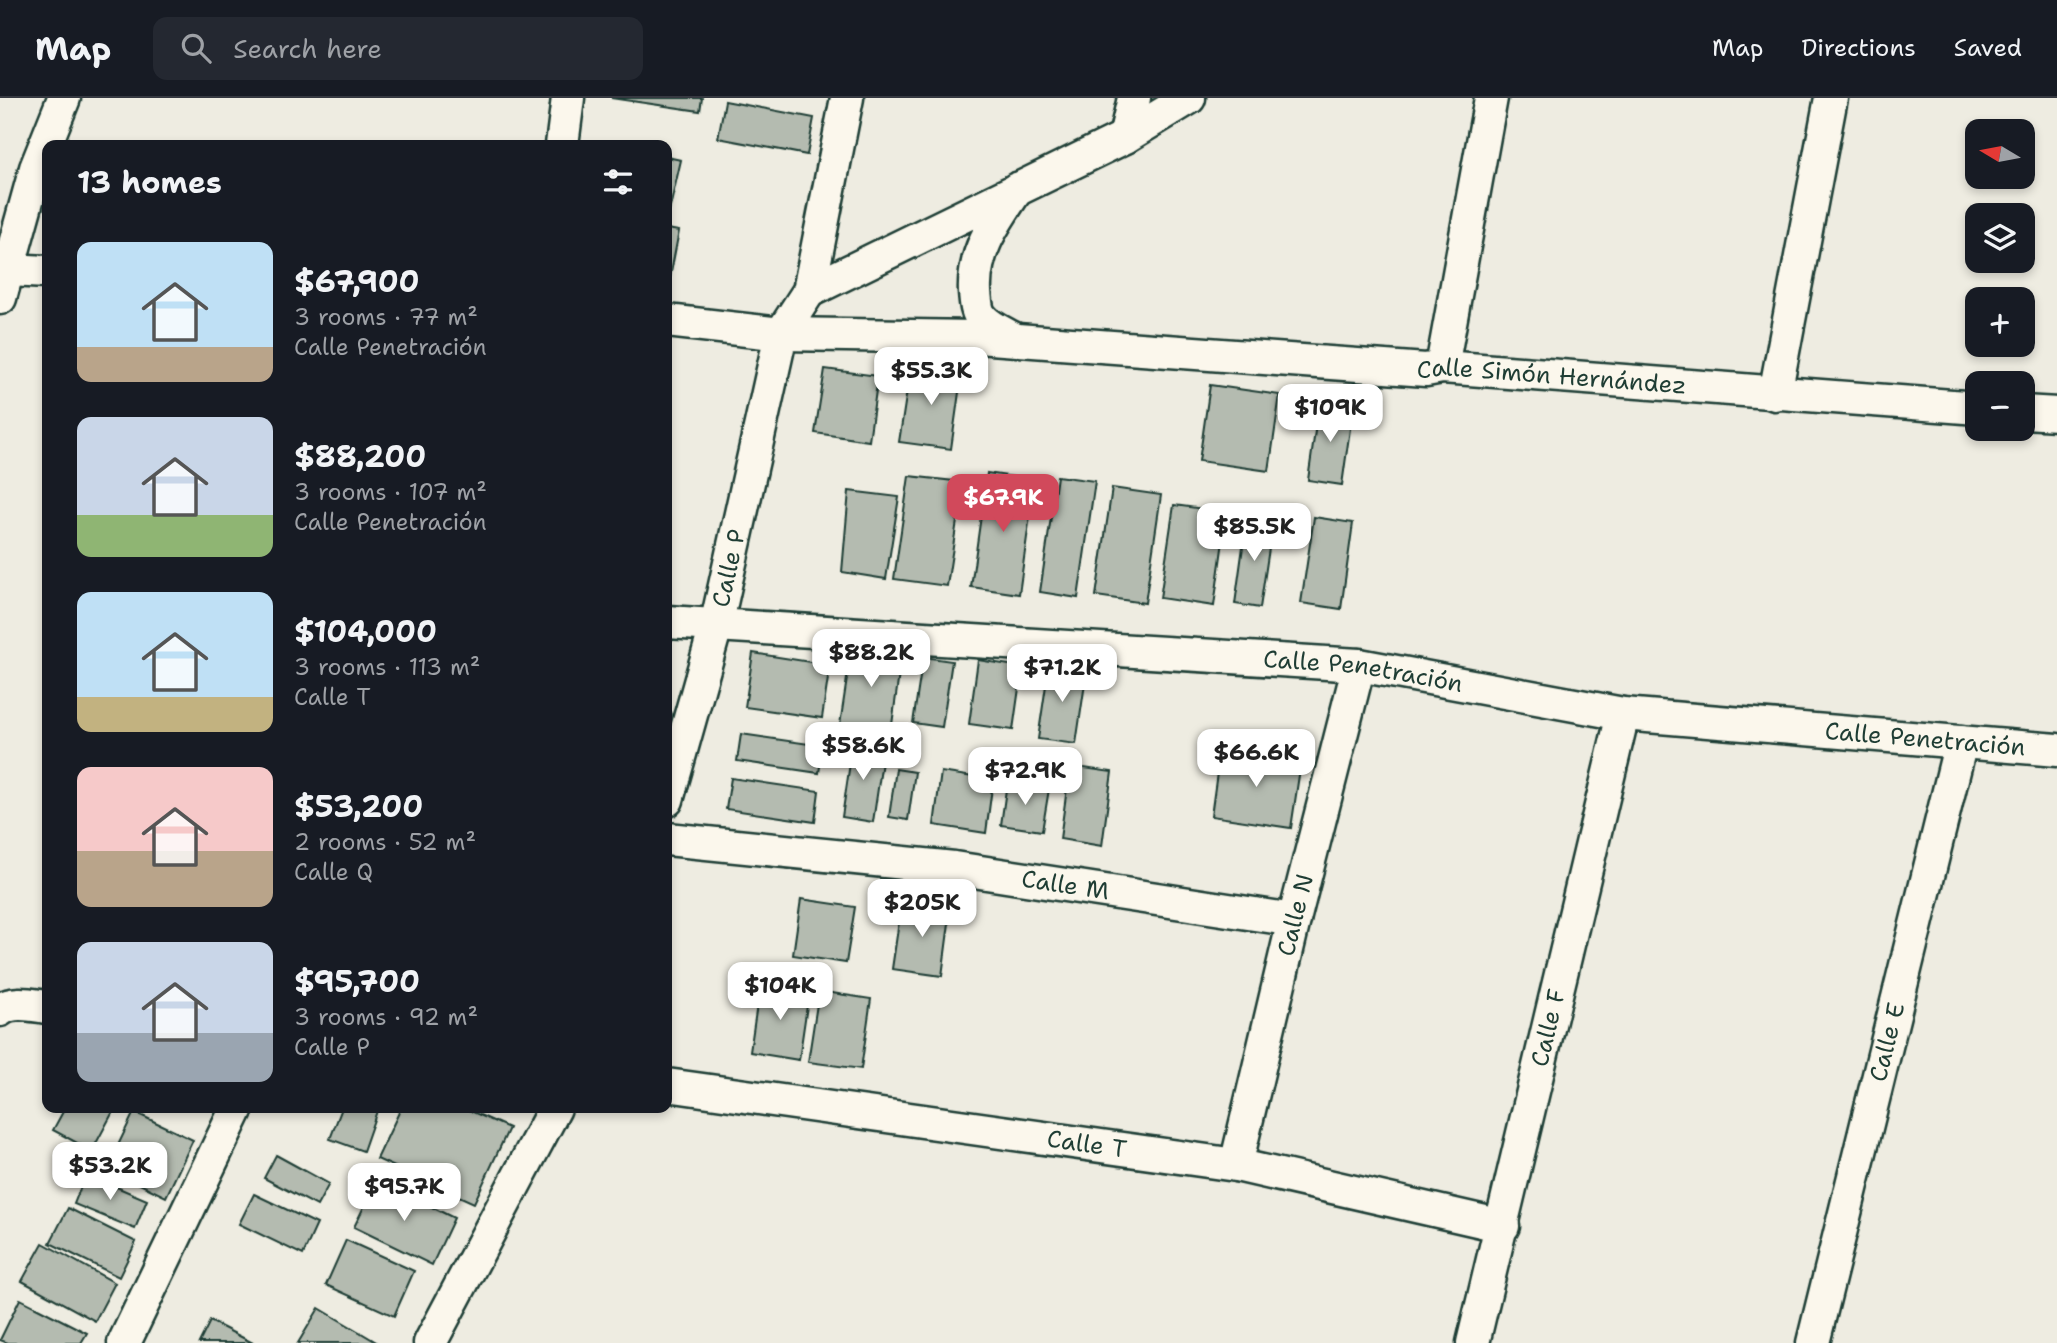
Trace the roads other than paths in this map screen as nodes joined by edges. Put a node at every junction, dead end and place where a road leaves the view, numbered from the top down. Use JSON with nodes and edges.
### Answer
{"nodes":[{"id":1,"x":64,"y":98,"type":"edge"},
{"id":2,"x":568,"y":98,"type":"edge"},
{"id":3,"x":847,"y":98,"type":"edge"},
{"id":4,"x":1135,"y":98,"type":"edge"},
{"id":5,"x":1189,"y":98,"type":"edge"},
{"id":6,"x":1491,"y":98,"type":"edge"},
{"id":7,"x":1831,"y":98,"type":"edge"},
{"id":8,"x":1125,"y":136,"type":"junction"},
{"id":9,"x":47,"y":140,"type":"edge"},
{"id":10,"x":563,"y":140,"type":"edge"},
{"id":11,"x":42,"y":153,"type":"edge"},
{"id":12,"x":1017,"y":189,"type":"junction"},
{"id":13,"x":42,"y":273,"type":"edge"},
{"id":14,"x":4,"y":284,"type":"edge"},
{"id":15,"x":809,"y":291,"type":"junction"},
{"id":16,"x":672,"y":322,"type":"edge"},
{"id":17,"x":781,"y":334,"type":"junction"},
{"id":18,"x":1015,"y":340,"type":"junction"},
{"id":19,"x":1442,"y":367,"type":"junction"},
{"id":20,"x":1775,"y":394,"type":"junction"},
{"id":21,"x":1965,"y":407,"type":"edge"},
{"id":22,"x":2035,"y":413,"type":"edge"},
{"id":23,"x":2057,"y":414,"type":"edge"},
{"id":24,"x":672,"y":622,"type":"edge"},
{"id":25,"x":716,"y":626,"type":"junction"},
{"id":26,"x":1359,"y":664,"type":"junction"},
{"id":27,"x":1623,"y":714,"type":"junction"},
{"id":28,"x":1961,"y":742,"type":"junction"},
{"id":29,"x":2057,"y":750,"type":"edge"},
{"id":30,"x":672,"y":782,"type":"edge"},
{"id":31,"x":672,"y":840,"type":"edge"},
{"id":32,"x":1294,"y":920,"type":"junction"},
{"id":33,"x":42,"y":1006,"type":"edge"},
{"id":34,"x":0,"y":1010,"type":"edge"},
{"id":35,"x":672,"y":1086,"type":"edge"},
{"id":36,"x":235,"y":1113,"type":"edge"},
{"id":37,"x":552,"y":1113,"type":"edge"},
{"id":38,"x":1236,"y":1165,"type":"junction"},
{"id":39,"x":1503,"y":1226,"type":"junction"},
{"id":40,"x":124,"y":1343,"type":"edge"},
{"id":41,"x":430,"y":1343,"type":"edge"},
{"id":42,"x":1473,"y":1343,"type":"edge"},
{"id":43,"x":1813,"y":1343,"type":"edge"}],
"edges":[{"from":1,"to":9,"type":"street"},
{"from":2,"to":10,"type":"street"},
{"from":3,"to":15,"type":"street"},
{"from":4,"to":8,"type":"street"},
{"from":5,"to":8,"type":"street"},
{"from":6,"to":19,"type":"street"},
{"from":7,"to":20,"type":"street"},
{"from":8,"to":12,"type":"street"},
{"from":11,"to":14,"type":"street"},
{"from":12,"to":15,"type":"street"},
{"from":12,"to":18,"type":"street"},
{"from":13,"to":14,"type":"street"},
{"from":15,"to":17,"type":"street"},
{"from":16,"to":17,"type":"street","name":"Calle Simón Hernández"},
{"from":17,"to":18,"type":"street","name":"Calle Simón Hernández"},
{"from":17,"to":25,"type":"street","name":"Calle P"},
{"from":18,"to":19,"type":"street","name":"Calle Simón Hernández"},
{"from":19,"to":20,"type":"street","name":"Calle Simón Hernández"},
{"from":20,"to":21,"type":"street","name":"Calle Simón Hernández"},
{"from":22,"to":23,"type":"street"},
{"from":24,"to":25,"type":"street","name":"Calle Penetración"},
{"from":25,"to":26,"type":"street","name":"Calle Penetración"},
{"from":25,"to":30,"type":"street","name":"Calle P"},
{"from":26,"to":27,"type":"street","name":"Calle Penetración"},
{"from":26,"to":32,"type":"street","name":"Calle N"},
{"from":27,"to":28,"type":"street","name":"Calle Penetración"},
{"from":27,"to":39,"type":"street","name":"Calle F"},
{"from":28,"to":29,"type":"street","name":"Calle Penetración"},
{"from":28,"to":43,"type":"street","name":"Calle E"},
{"from":31,"to":32,"type":"street","name":"Calle M"},
{"from":32,"to":38,"type":"street","name":"Calle N"},
{"from":33,"to":34,"type":"street"},
{"from":35,"to":38,"type":"street","name":"Calle T"},
{"from":36,"to":40,"type":"street"},
{"from":37,"to":41,"type":"street"},
{"from":38,"to":39,"type":"street","name":"Calle T"},
{"from":39,"to":42,"type":"street","name":"Calle F"}]}
